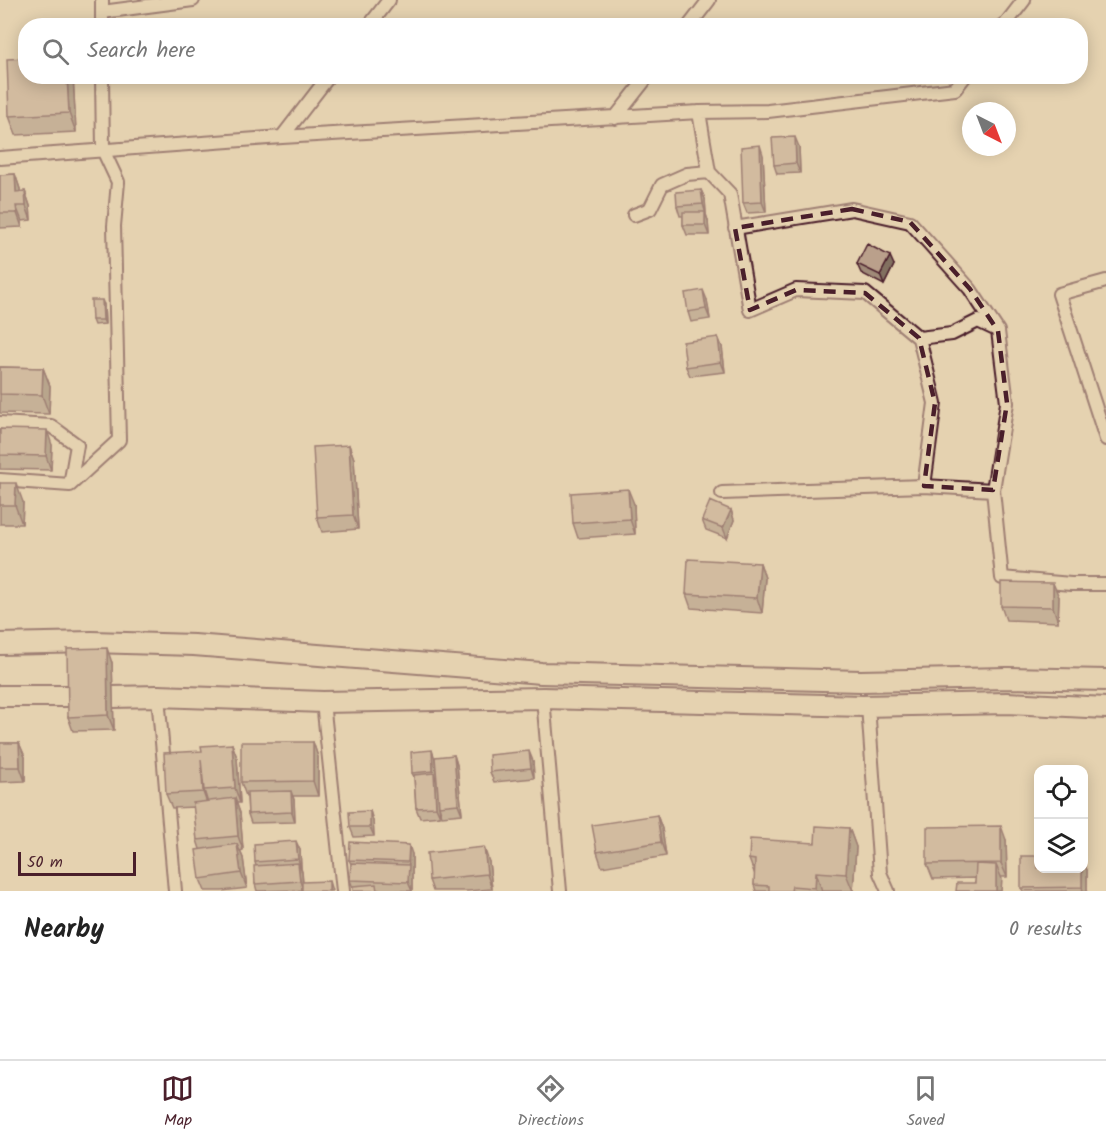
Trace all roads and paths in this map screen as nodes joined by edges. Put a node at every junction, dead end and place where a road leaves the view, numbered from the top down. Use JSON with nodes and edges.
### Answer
{"nodes":[{"id":1,"x":193,"y":0,"type":"edge"},
{"id":2,"x":389,"y":0,"type":"edge"},
{"id":3,"x":709,"y":0,"type":"edge"},
{"id":4,"x":1024,"y":0,"type":"edge"},
{"id":5,"x":102,"y":6,"type":"edge"},
{"id":6,"x":375,"y":18,"type":"edge"},
{"id":7,"x":695,"y":18,"type":"edge"},
{"id":8,"x":1010,"y":18,"type":"edge"},
{"id":9,"x":102,"y":84,"type":"edge"},
{"id":10,"x":323,"y":84,"type":"edge"},
{"id":11,"x":642,"y":84,"type":"edge"},
{"id":12,"x":958,"y":84,"type":"edge"},
{"id":13,"x":699,"y":112,"type":"junction"},
{"id":14,"x":615,"y":118,"type":"junction"},
{"id":15,"x":282,"y":137,"type":"junction"},
{"id":16,"x":103,"y":150,"type":"junction"},
{"id":17,"x":0,"y":159,"type":"edge"},
{"id":18,"x":709,"y":172,"type":"junction"},
{"id":19,"x":634,"y":215,"type":"dead end"},
{"id":20,"x":735,"y":228,"type":"junction"},
{"id":21,"x":1106,"y":281,"type":"edge"},
{"id":22,"x":998,"y":331,"type":"junction"},
{"id":23,"x":919,"y":338,"type":"junction"},
{"id":24,"x":0,"y":423,"type":"edge"},
{"id":25,"x":1106,"y":439,"type":"edge"},
{"id":26,"x":0,"y":480,"type":"edge"},
{"id":27,"x":70,"y":485,"type":"junction"},
{"id":28,"x":924,"y":486,"type":"junction"},
{"id":29,"x":993,"y":490,"type":"junction"},
{"id":30,"x":722,"y":493,"type":"dead end"},
{"id":31,"x":1106,"y":584,"type":"edge"},
{"id":32,"x":0,"y":644,"type":"edge"},
{"id":33,"x":1106,"y":680,"type":"edge"},
{"id":34,"x":0,"y":696,"type":"edge"},
{"id":35,"x":73,"y":696,"type":"edge"},
{"id":36,"x":159,"y":696,"type":"junction"},
{"id":37,"x":113,"y":697,"type":"dead end"},
{"id":38,"x":543,"y":698,"type":"junction"},
{"id":39,"x":323,"y":702,"type":"junction"},
{"id":40,"x":868,"y":706,"type":"junction"},
{"id":41,"x":1106,"y":708,"type":"edge"},
{"id":42,"x":175,"y":891,"type":"edge"},
{"id":43,"x":343,"y":891,"type":"edge"},
{"id":44,"x":560,"y":891,"type":"edge"},
{"id":45,"x":888,"y":891,"type":"edge"}],
"edges":[{"from":1,"to":5,"type":"street"},
{"from":2,"to":6,"type":"street"},
{"from":3,"to":7,"type":"street"},
{"from":4,"to":8,"type":"street"},
{"from":9,"to":16,"type":"street"},
{"from":10,"to":15,"type":"street"},
{"from":11,"to":14,"type":"street"},
{"from":12,"to":13,"type":"street"},
{"from":13,"to":14,"type":"street"},
{"from":13,"to":18,"type":"street"},
{"from":14,"to":15,"type":"street"},
{"from":15,"to":16,"type":"street"},
{"from":16,"to":17,"type":"street"},
{"from":16,"to":27,"type":"street"},
{"from":18,"to":19,"type":"street"},
{"from":18,"to":20,"type":"street"},
{"from":20,"to":22,"type":"street"},
{"from":20,"to":23,"type":"street"},
{"from":21,"to":25,"type":"street"},
{"from":22,"to":23,"type":"street"},
{"from":22,"to":29,"type":"street"},
{"from":23,"to":28,"type":"street"},
{"from":24,"to":27,"type":"street"},
{"from":26,"to":27,"type":"street"},
{"from":28,"to":29,"type":"street"},
{"from":28,"to":30,"type":"street"},
{"from":29,"to":31,"type":"street"},
{"from":32,"to":33,"type":"highway"},
{"from":34,"to":35,"type":"highway"},
{"from":36,"to":37,"type":"highway"},
{"from":36,"to":39,"type":"highway"},
{"from":36,"to":42,"type":"street"},
{"from":38,"to":39,"type":"highway"},
{"from":38,"to":40,"type":"highway"},
{"from":38,"to":44,"type":"street"},
{"from":39,"to":43,"type":"street"},
{"from":40,"to":41,"type":"highway"},
{"from":40,"to":45,"type":"street"}]}
